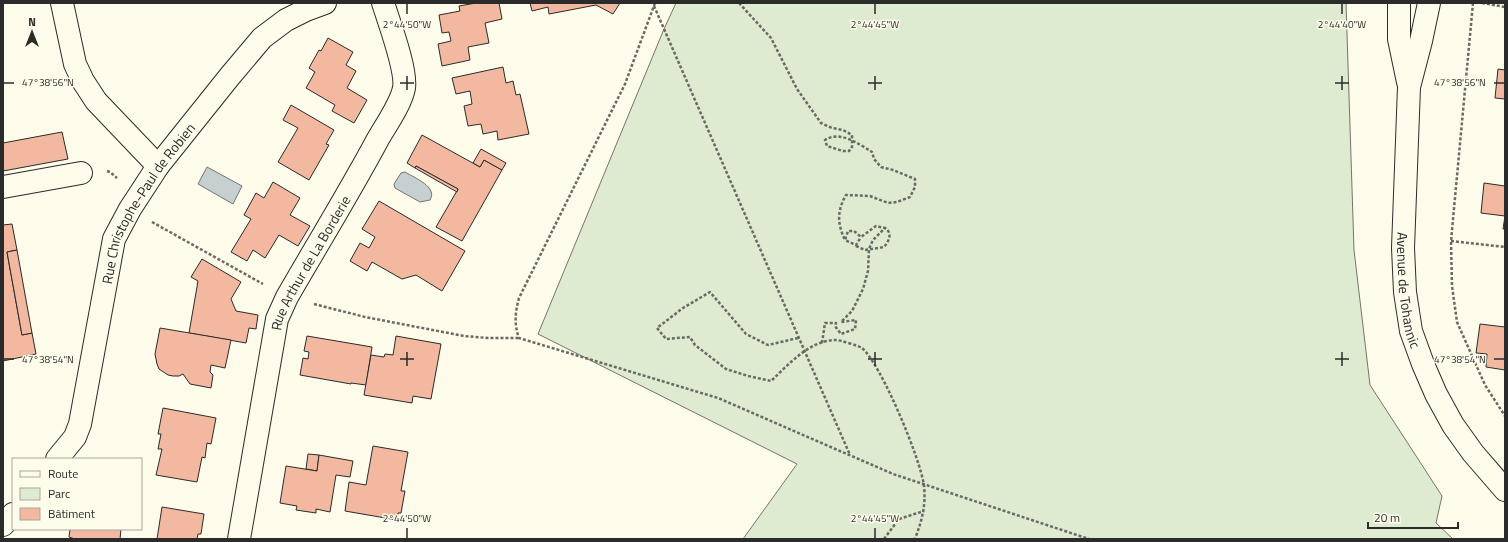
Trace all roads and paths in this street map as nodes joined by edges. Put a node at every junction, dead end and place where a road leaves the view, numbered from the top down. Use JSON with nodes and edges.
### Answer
{"nodes":[{"id":1,"x":62,"y":3,"type":"edge"},
{"id":2,"x":325,"y":3,"type":"edge"},
{"id":3,"x":383,"y":3,"type":"edge"},
{"id":4,"x":739,"y":3,"type":"edge"},
{"id":5,"x":1399,"y":3,"type":"edge"},
{"id":6,"x":1429,"y":3,"type":"edge"},
{"id":7,"x":1473,"y":3,"type":"edge"},
{"id":8,"x":1482,"y":3,"type":"edge"},
{"id":9,"x":655,"y":4,"type":"edge"},
{"id":10,"x":1505,"y":6,"type":"edge"},
{"id":11,"x":1409,"y":87,"type":"junction"},
{"id":12,"x":852,"y":141,"type":"junction"},
{"id":13,"x":158,"y":166,"type":"junction"},
{"id":14,"x":81,"y":173,"type":"joint"},
{"id":15,"x":3,"y":187,"type":"edge"},
{"id":16,"x":130,"y":209,"type":"junction"},
{"id":17,"x":884,"y":228,"type":"junction"},
{"id":18,"x":861,"y":236,"type":"junction"},
{"id":19,"x":845,"y":240,"type":"junction"},
{"id":20,"x":1451,"y":241,"type":"junction"},
{"id":21,"x":856,"y":246,"type":"dead end"},
{"id":22,"x":1505,"y":247,"type":"edge"},
{"id":23,"x":869,"y":250,"type":"junction"},
{"id":24,"x":287,"y":297,"type":"junction"},
{"id":25,"x":520,"y":338,"type":"junction"},
{"id":26,"x":798,"y":338,"type":"junction"},
{"id":27,"x":822,"y":343,"type":"junction"},
{"id":28,"x":805,"y":352,"type":"junction"},
{"id":29,"x":1505,"y":416,"type":"edge"},
{"id":30,"x":850,"y":455,"type":"junction"},
{"id":31,"x":58,"y":458,"type":"edge"},
{"id":32,"x":924,"y":484,"type":"junction"},
{"id":33,"x":1505,"y":490,"type":"edge"},
{"id":34,"x":924,"y":511,"type":"junction"},
{"id":35,"x":12,"y":515,"type":"edge"},
{"id":36,"x":3,"y":525,"type":"edge"},
{"id":37,"x":239,"y":539,"type":"edge"},
{"id":38,"x":884,"y":539,"type":"edge"},
{"id":39,"x":915,"y":539,"type":"edge"},
{"id":40,"x":1089,"y":539,"type":"edge"}],
"edges":[{"from":1,"to":13,"type":"street"},
{"from":2,"to":13,"type":"street","name":"Rue Christophe-Paul de Robien"},
{"from":3,"to":24,"type":"street","name":"Rue Arthur de La Borderie"},
{"from":4,"to":12,"type":"path"},
{"from":5,"to":11,"type":"street","name":"Avenue de Tohannic"},
{"from":6,"to":11,"type":"street","name":"Avenue de Tohannic"},
{"from":7,"to":20,"type":"path"},
{"from":8,"to":10,"type":"path"},
{"from":9,"to":25,"type":"path"},
{"from":9,"to":26,"type":"path"},
{"from":11,"to":33,"type":"street","name":"Avenue de Tohannic"},
{"from":12,"to":12,"type":"path"},
{"from":12,"to":19,"type":"path"},
{"from":13,"to":16,"type":"street","name":"Rue Christophe-Paul de Robien"},
{"from":14,"to":15,"type":"street"},
{"from":14,"to":16,"type":"path"},
{"from":16,"to":24,"type":"path"},
{"from":16,"to":31,"type":"street","name":"Rue Christophe-Paul de Robien"},
{"from":17,"to":18,"type":"path"},
{"from":17,"to":23,"type":"path"},
{"from":17,"to":23,"type":"path"},
{"from":18,"to":19,"type":"path"},
{"from":18,"to":19,"type":"path"},
{"from":20,"to":22,"type":"path"},
{"from":20,"to":29,"type":"path"},
{"from":21,"to":23,"type":"path"},
{"from":23,"to":27,"type":"path"},
{"from":24,"to":25,"type":"path"},
{"from":24,"to":37,"type":"street","name":"Rue Arthur de La Borderie"},
{"from":25,"to":30,"type":"path"},
{"from":26,"to":28,"type":"path"},
{"from":26,"to":28,"type":"path"},
{"from":27,"to":28,"type":"path"},
{"from":27,"to":32,"type":"path"},
{"from":28,"to":30,"type":"path"},
{"from":30,"to":32,"type":"path"},
{"from":32,"to":34,"type":"path"},
{"from":32,"to":40,"type":"path"},
{"from":34,"to":38,"type":"path"},
{"from":34,"to":39,"type":"path"},
{"from":35,"to":36,"type":"street"}]}
